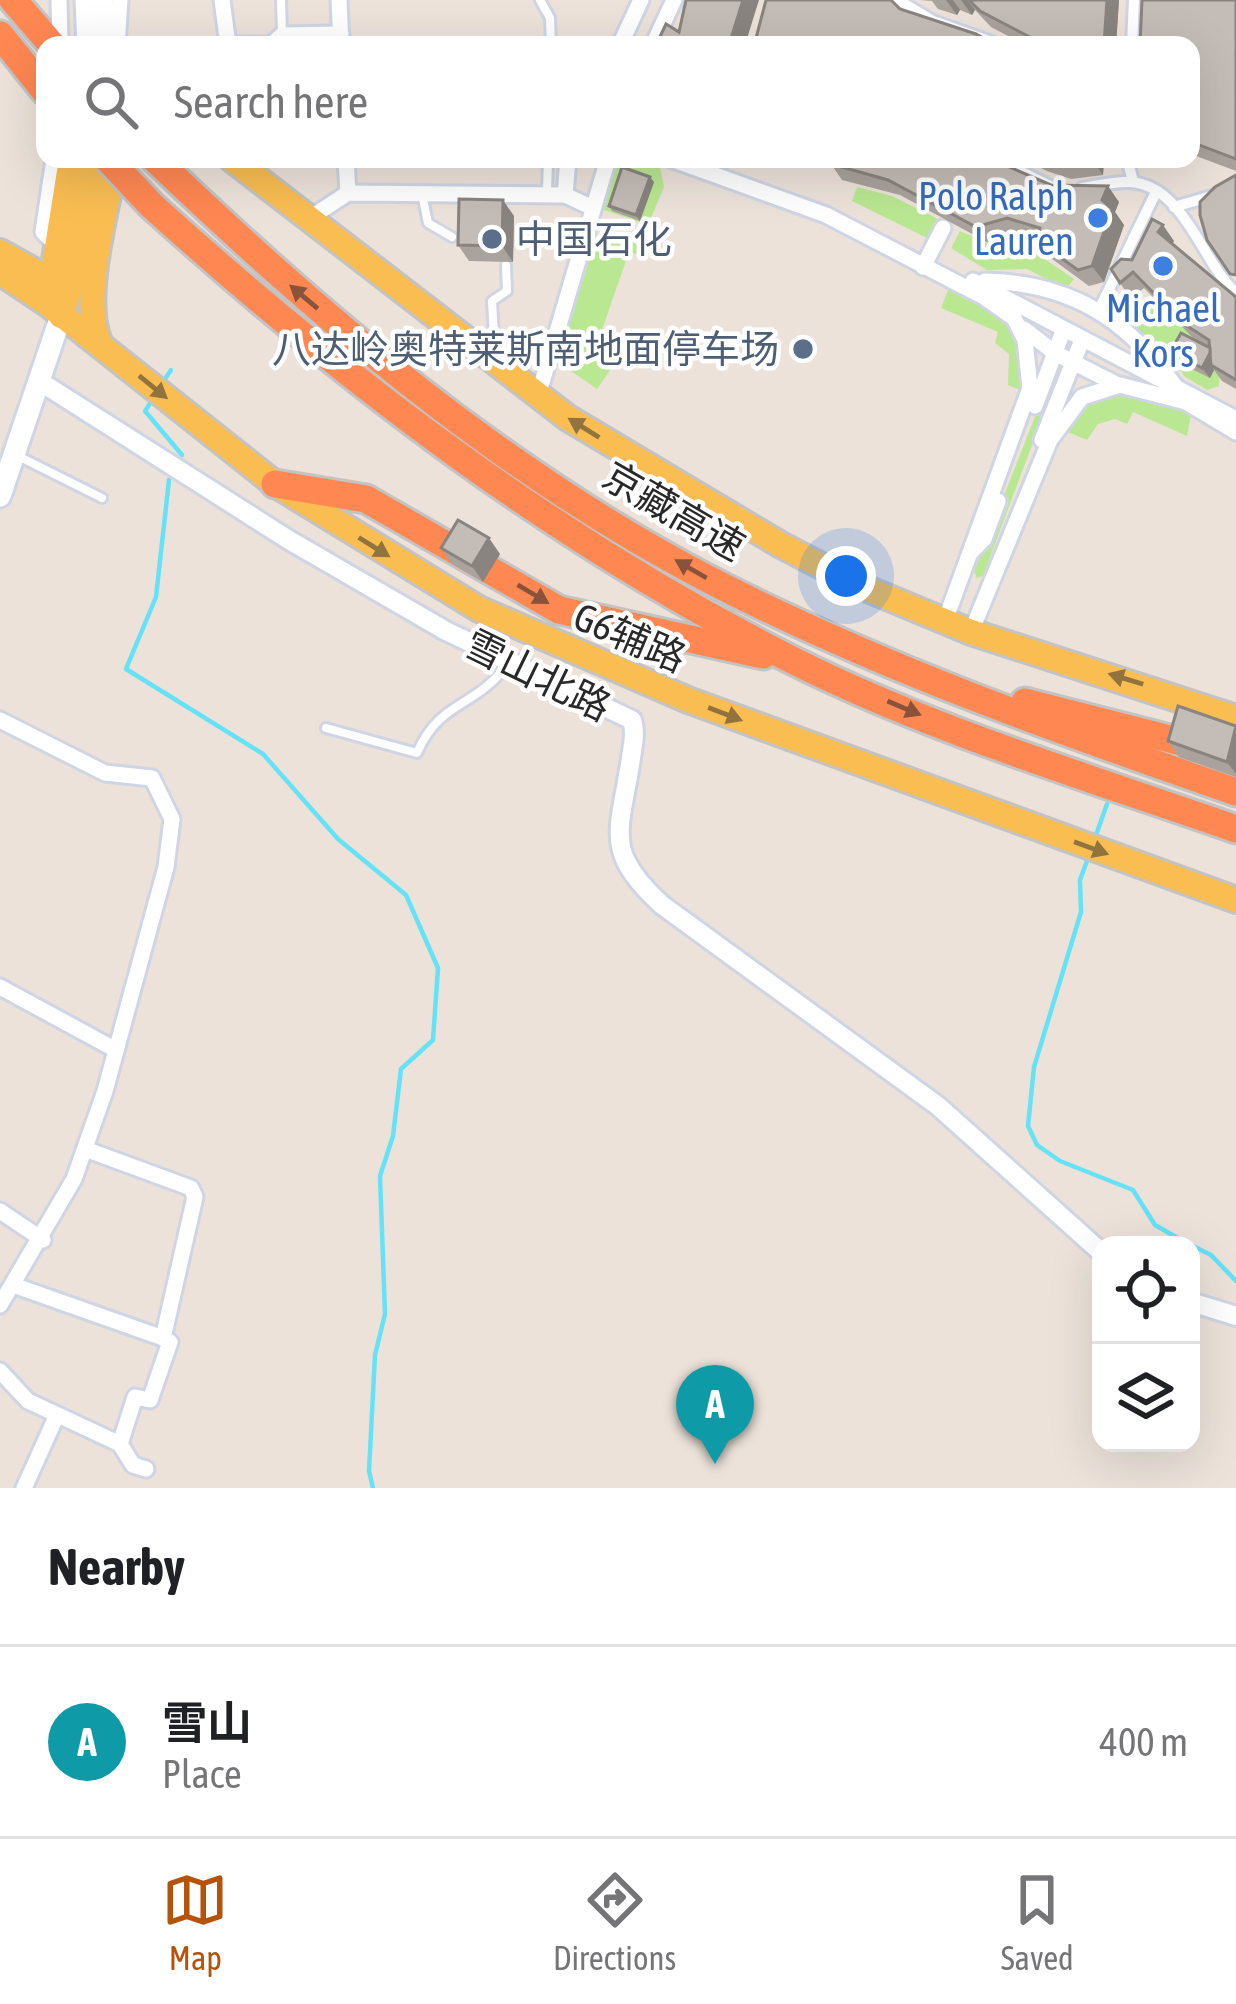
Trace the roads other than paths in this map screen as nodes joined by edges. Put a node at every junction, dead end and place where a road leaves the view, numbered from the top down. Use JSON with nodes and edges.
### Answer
{"nodes":[{"id":1,"x":13,"y":0,"type":"edge"},
{"id":2,"x":59,"y":0,"type":"edge"},
{"id":3,"x":86,"y":0,"type":"edge"},
{"id":4,"x":102,"y":0,"type":"edge"},
{"id":5,"x":120,"y":0,"type":"edge"},
{"id":6,"x":222,"y":0,"type":"edge"},
{"id":7,"x":281,"y":0,"type":"edge"},
{"id":8,"x":339,"y":0,"type":"edge"},
{"id":9,"x":541,"y":0,"type":"edge"},
{"id":10,"x":641,"y":0,"type":"edge"},
{"id":11,"x":674,"y":0,"type":"edge"},
{"id":12,"x":898,"y":0,"type":"edge"},
{"id":13,"x":1134,"y":0,"type":"edge"},
{"id":14,"x":0,"y":35,"type":"edge"},
{"id":15,"x":282,"y":35,"type":"joint"},
{"id":16,"x":52,"y":36,"type":"edge"},
{"id":17,"x":58,"y":36,"type":"edge"},
{"id":18,"x":88,"y":36,"type":"edge"},
{"id":19,"x":104,"y":36,"type":"edge"},
{"id":20,"x":118,"y":36,"type":"edge"},
{"id":21,"x":227,"y":36,"type":"edge"},
{"id":22,"x":297,"y":36,"type":"edge"},
{"id":23,"x":341,"y":36,"type":"edge"},
{"id":24,"x":551,"y":36,"type":"edge"},
{"id":25,"x":624,"y":36,"type":"edge"},
{"id":26,"x":657,"y":36,"type":"edge"},
{"id":27,"x":975,"y":36,"type":"edge"},
{"id":28,"x":1132,"y":36,"type":"edge"},
{"id":29,"x":36,"y":81,"type":"edge"},
{"id":30,"x":54,"y":168,"type":"edge"},
{"id":31,"x":70,"y":168,"type":"edge"},
{"id":32,"x":91,"y":168,"type":"edge"},
{"id":33,"x":111,"y":168,"type":"edge"},
{"id":34,"x":120,"y":168,"type":"edge"},
{"id":35,"x":164,"y":168,"type":"edge"},
{"id":36,"x":244,"y":168,"type":"edge"},
{"id":37,"x":347,"y":168,"type":"edge"},
{"id":38,"x":548,"y":168,"type":"edge"},
{"id":39,"x":568,"y":168,"type":"edge"},
{"id":40,"x":605,"y":168,"type":"edge"},
{"id":41,"x":698,"y":168,"type":"edge"},
{"id":42,"x":720,"y":168,"type":"edge"},
{"id":43,"x":1014,"y":168,"type":"edge"},
{"id":44,"x":1129,"y":168,"type":"edge"},
{"id":45,"x":1133,"y":181,"type":"junction"},
{"id":46,"x":1236,"y":189,"type":"edge"},
{"id":47,"x":348,"y":193,"type":"junction"},
{"id":48,"x":422,"y":193,"type":"junction"},
{"id":49,"x":1155,"y":194,"type":"junction"},
{"id":50,"x":547,"y":195,"type":"junction"},
{"id":51,"x":566,"y":195,"type":"junction"},
{"id":52,"x":591,"y":207,"type":"junction"},
{"id":53,"x":1174,"y":207,"type":"junction"},
{"id":54,"x":310,"y":218,"type":"junction"},
{"id":55,"x":943,"y":228,"type":"dead end"},
{"id":56,"x":452,"y":238,"type":"dead end"},
{"id":57,"x":58,"y":247,"type":"junction"},
{"id":58,"x":1,"y":254,"type":"edge"},
{"id":59,"x":926,"y":262,"type":"junction"},
{"id":60,"x":506,"y":265,"type":"dead end"},
{"id":61,"x":974,"y":281,"type":"junction"},
{"id":62,"x":1236,"y":293,"type":"edge"},
{"id":63,"x":54,"y":300,"type":"junction"},
{"id":64,"x":1100,"y":308,"type":"junction"},
{"id":65,"x":1014,"y":318,"type":"junction"},
{"id":66,"x":1064,"y":331,"type":"junction"},
{"id":67,"x":1082,"y":340,"type":"junction"},
{"id":68,"x":100,"y":344,"type":"junction"},
{"id":69,"x":1055,"y":353,"type":"junction"},
{"id":70,"x":1072,"y":362,"type":"junction"},
{"id":71,"x":495,"y":363,"type":"junction"},
{"id":72,"x":39,"y":381,"type":"junction"},
{"id":73,"x":1120,"y":385,"type":"junction"},
{"id":74,"x":1177,"y":388,"type":"junction"},
{"id":75,"x":538,"y":396,"type":"junction"},
{"id":76,"x":1236,"y":419,"type":"edge"},
{"id":77,"x":1236,"y":432,"type":"edge"},
{"id":78,"x":14,"y":454,"type":"junction"},
{"id":79,"x":275,"y":484,"type":"junction"},
{"id":80,"x":0,"y":496,"type":"edge"},
{"id":81,"x":102,"y":498,"type":"dead end"},
{"id":82,"x":1004,"y":550,"type":"junction"},
{"id":83,"x":972,"y":551,"type":"junction"},
{"id":84,"x":945,"y":621,"type":"junction"},
{"id":85,"x":971,"y":632,"type":"junction"},
{"id":86,"x":512,"y":659,"type":"junction"},
{"id":87,"x":796,"y":662,"type":"junction"},
{"id":88,"x":910,"y":673,"type":"junction"},
{"id":89,"x":1236,"y":718,"type":"edge"},
{"id":90,"x":0,"y":720,"type":"edge"},
{"id":91,"x":326,"y":728,"type":"dead end"},
{"id":92,"x":1236,"y":756,"type":"edge"},
{"id":93,"x":1236,"y":792,"type":"edge"},
{"id":94,"x":1236,"y":829,"type":"edge"},
{"id":95,"x":1236,"y":900,"type":"edge"},
{"id":96,"x":0,"y":987,"type":"edge"},
{"id":97,"x":116,"y":1050,"type":"junction"},
{"id":98,"x":85,"y":1149,"type":"junction"},
{"id":99,"x":0,"y":1211,"type":"edge"},
{"id":100,"x":43,"y":1240,"type":"junction"},
{"id":101,"x":1092,"y":1245,"type":"edge"},
{"id":102,"x":7,"y":1280,"type":"edge"},
{"id":103,"x":0,"y":1305,"type":"edge"},
{"id":104,"x":1200,"y":1305,"type":"edge"},
{"id":105,"x":1236,"y":1316,"type":"edge"},
{"id":106,"x":163,"y":1338,"type":"junction"},
{"id":107,"x":0,"y":1371,"type":"edge"},
{"id":108,"x":57,"y":1415,"type":"junction"},
{"id":109,"x":120,"y":1444,"type":"junction"},
{"id":110,"x":146,"y":1469,"type":"dead end"},
{"id":111,"x":23,"y":1488,"type":"edge"}],
"edges":[{"from":1,"to":16,"type":"highway"},
{"from":2,"to":17,"type":"street"},
{"from":3,"to":18,"type":"main road"},
{"from":4,"to":19,"type":"main road"},
{"from":5,"to":20,"type":"street"},
{"from":6,"to":21,"type":"street"},
{"from":7,"to":15,"type":"lane"},
{"from":8,"to":23,"type":"street"},
{"from":9,"to":24,"type":"lane"},
{"from":10,"to":25,"type":"street"},
{"from":11,"to":26,"type":"street"},
{"from":12,"to":27,"type":"street"},
{"from":13,"to":28,"type":"street"},
{"from":14,"to":29,"type":"highway"},
{"from":15,"to":22,"type":"street"},
{"from":30,"to":57,"type":"street"},
{"from":31,"to":57,"type":"main road"},
{"from":32,"to":63,"type":"main road"},
{"from":33,"to":68,"type":"main road"},
{"from":34,"to":87,"type":"highway","bridge":true},
{"from":88,"to":35,"type":"highway","name":"京藏高速","one_way":true},
{"from":36,"to":54,"type":"main road"},
{"from":37,"to":47,"type":"street"},
{"from":38,"to":50,"type":"lane"},
{"from":39,"to":51,"type":"street"},
{"from":40,"to":52,"type":"street"},
{"from":41,"to":59,"type":"street"},
{"from":42,"to":59,"type":"street"},
{"from":43,"to":45,"type":"street"},
{"from":44,"to":45,"type":"street"},
{"from":45,"to":49,"type":"street"},
{"from":46,"to":53,"type":"street"},
{"from":47,"to":48,"type":"street"},
{"from":47,"to":54,"type":"street"},
{"from":48,"to":50,"type":"street"},
{"from":48,"to":56,"type":"lane"},
{"from":49,"to":53,"type":"street"},
{"from":49,"to":64,"type":"street"},
{"from":50,"to":51,"type":"street"},
{"from":51,"to":52,"type":"street"},
{"from":52,"to":75,"type":"street"},
{"from":53,"to":62,"type":"street"},
{"from":54,"to":71,"type":"main road"},
{"from":55,"to":59,"type":"street"},
{"from":57,"to":63,"type":"main road"},
{"from":58,"to":63,"type":"main road","name":"G6辅路"},
{"from":59,"to":61,"type":"street"},
{"from":59,"to":65,"type":"street"},
{"from":60,"to":71,"type":"lane"},
{"from":61,"to":64,"type":"street"},
{"from":61,"to":66,"type":"street"},
{"from":63,"to":68,"type":"main road","name":"G6辅路"},
{"from":63,"to":72,"type":"main road"},
{"from":64,"to":74,"type":"street"},
{"from":65,"to":69,"type":"street"},
{"from":65,"to":83,"type":"street"},
{"from":66,"to":67,"type":"street"},
{"from":66,"to":69,"type":"street"},
{"from":67,"to":70,"type":"street"},
{"from":67,"to":74,"type":"street"},
{"from":68,"to":79,"type":"main road","name":"G6辅路","one_way":true},
{"from":69,"to":70,"type":"street"},
{"from":69,"to":83,"type":"street"},
{"from":70,"to":73,"type":"street"},
{"from":70,"to":82,"type":"street"},
{"from":71,"to":75,"type":"main road"},
{"from":72,"to":78,"type":"main road"},
{"from":72,"to":86,"type":"street","name":"雪山北路"},
{"from":73,"to":77,"type":"street"},
{"from":73,"to":82,"type":"street"},
{"from":74,"to":76,"type":"street"},
{"from":84,"to":75,"type":"main road","one_way":true},
{"from":78,"to":80,"type":"main road"},
{"from":78,"to":81,"type":"lane"},
{"from":79,"to":87,"type":"highway","one_way":true},
{"from":79,"to":95,"type":"main road","name":"G6辅路","one_way":true},
{"from":82,"to":85,"type":"street"},
{"from":83,"to":84,"type":"street"},
{"from":84,"to":85,"type":"main road"},
{"from":89,"to":85,"type":"main road","one_way":true},
{"from":86,"to":91,"type":"lane"},
{"from":86,"to":101,"type":"street","name":"雪山北路"},
{"from":87,"to":94,"type":"highway","one_way":true},
{"from":88,"to":92,"type":"highway"},
{"from":88,"to":93,"type":"highway","name":"京藏高速"},
{"from":90,"to":97,"type":"street"},
{"from":96,"to":97,"type":"street"},
{"from":97,"to":98,"type":"street"},
{"from":98,"to":100,"type":"street"},
{"from":98,"to":106,"type":"street"},
{"from":99,"to":100,"type":"street"},
{"from":100,"to":102,"type":"street"},
{"from":102,"to":103,"type":"street"},
{"from":102,"to":106,"type":"street"},
{"from":104,"to":105,"type":"street"},
{"from":106,"to":109,"type":"street"},
{"from":107,"to":108,"type":"street"},
{"from":108,"to":109,"type":"street"},
{"from":108,"to":111,"type":"street"},
{"from":109,"to":110,"type":"street"}]}
